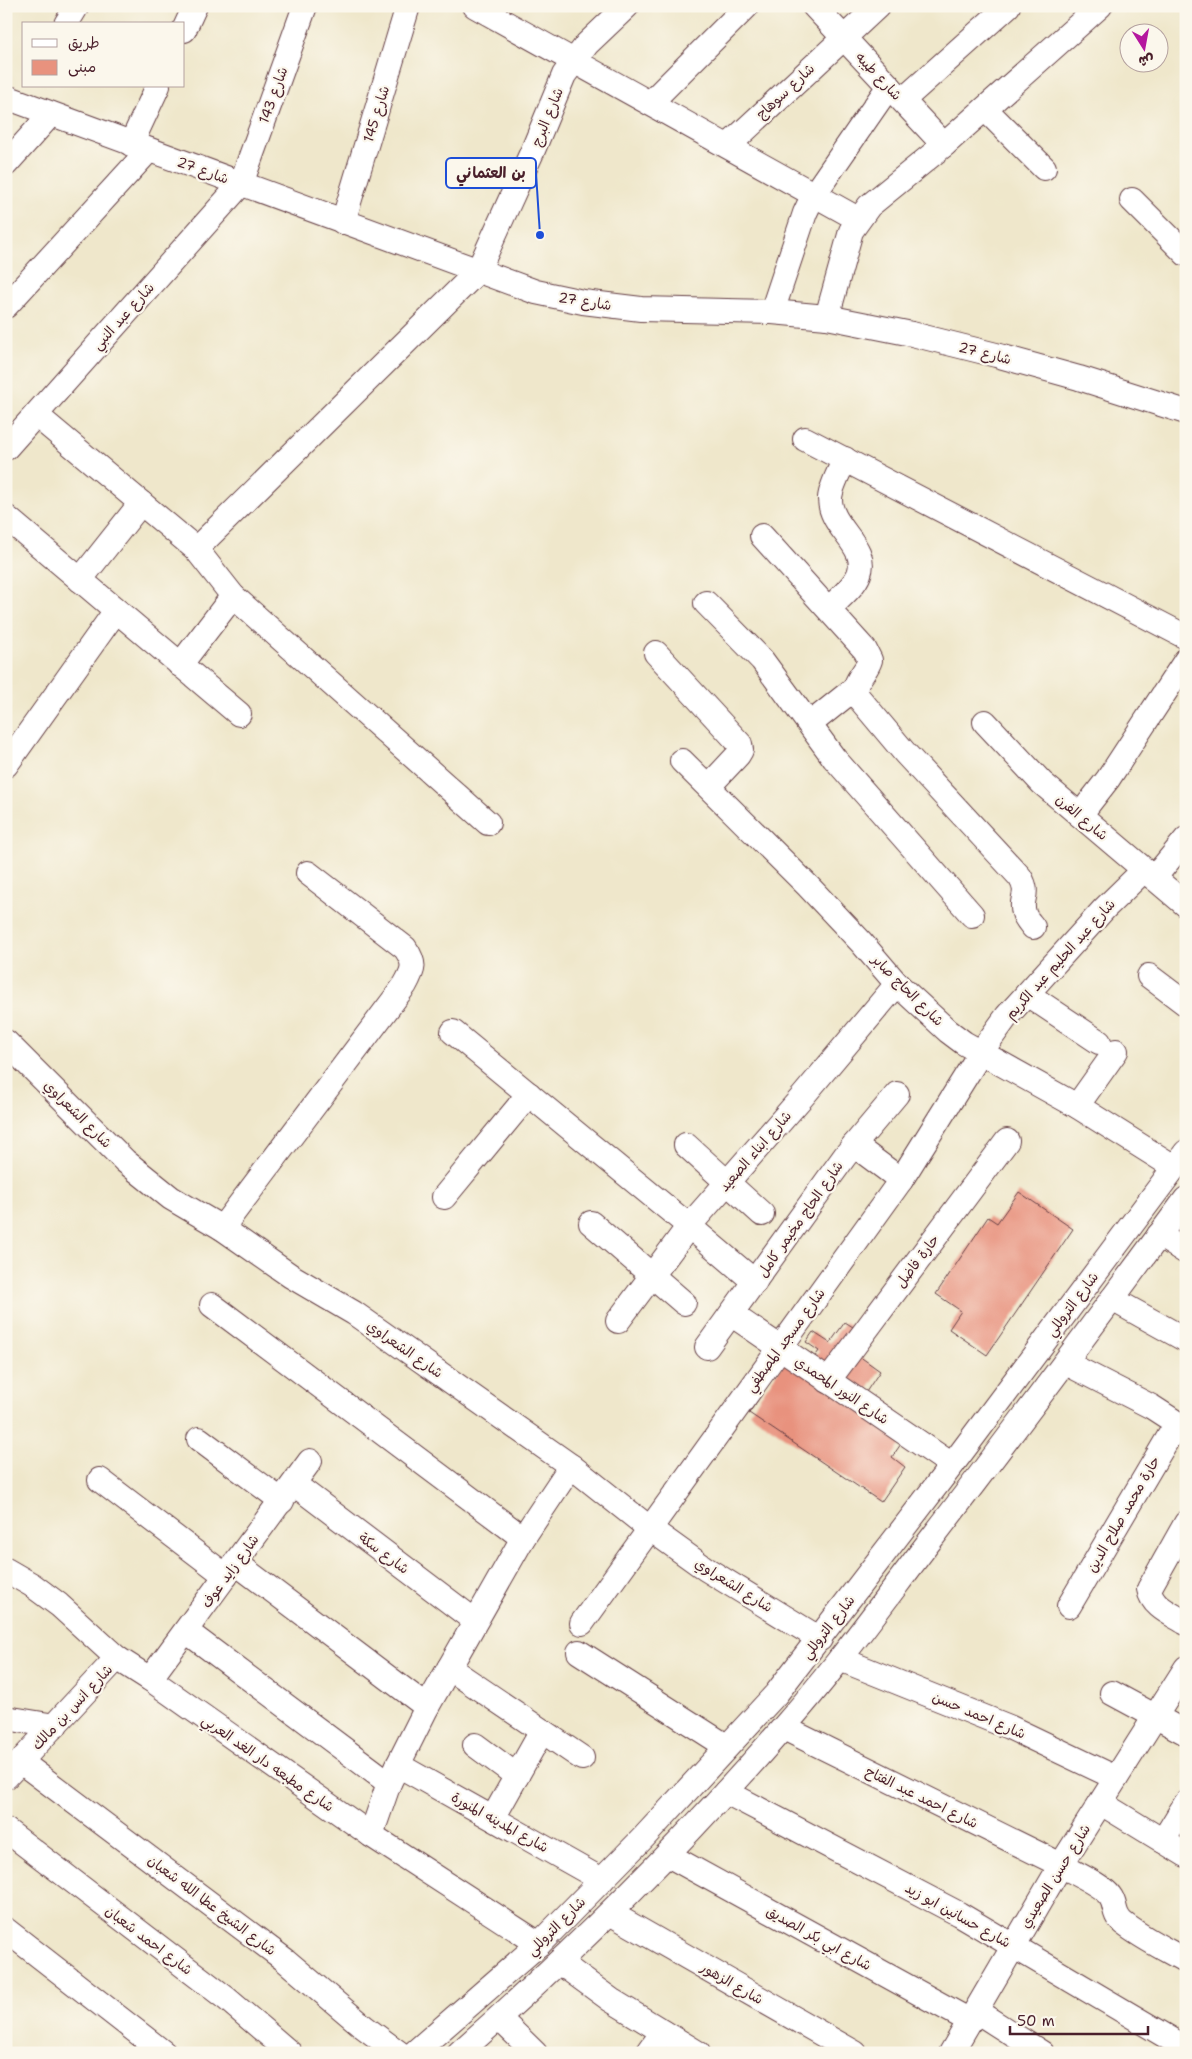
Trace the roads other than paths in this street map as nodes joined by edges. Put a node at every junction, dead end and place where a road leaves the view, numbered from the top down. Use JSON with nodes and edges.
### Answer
{"nodes":[{"id":1,"x":77,"y":6,"type":"edge"},
{"id":2,"x":195,"y":6,"type":"edge"},
{"id":3,"x":305,"y":6,"type":"edge"},
{"id":4,"x":408,"y":6,"type":"edge"},
{"id":5,"x":627,"y":6,"type":"edge"},
{"id":6,"x":747,"y":6,"type":"edge"},
{"id":7,"x":814,"y":6,"type":"edge"},
{"id":8,"x":878,"y":6,"type":"edge"},
{"id":9,"x":1008,"y":6,"type":"edge"},
{"id":10,"x":1100,"y":6,"type":"edge"},
{"id":11,"x":489,"y":9,"type":"edge"},
{"id":12,"x":67,"y":22,"type":"edge"},
{"id":13,"x":185,"y":28,"type":"edge"},
{"id":14,"x":843,"y":37,"type":"junction"},
{"id":15,"x":573,"y":60,"type":"junction"},
{"id":16,"x":157,"y":88,"type":"edge"},
{"id":17,"x":896,"y":93,"type":"junction"},
{"id":18,"x":18,"y":95,"type":"edge"},
{"id":19,"x":650,"y":103,"type":"junction"},
{"id":20,"x":985,"y":109,"type":"junction"},
{"id":21,"x":51,"y":114,"type":"junction"},
{"id":22,"x":944,"y":145,"type":"junction"},
{"id":23,"x":728,"y":146,"type":"junction"},
{"id":24,"x":140,"y":147,"type":"junction"},
{"id":25,"x":6,"y":164,"type":"edge"},
{"id":26,"x":1044,"y":168,"type":"dead end"},
{"id":27,"x":241,"y":184,"type":"junction"},
{"id":28,"x":814,"y":196,"type":"junction"},
{"id":29,"x":1132,"y":200,"type":"dead end"},
{"id":30,"x":858,"y":219,"type":"junction"},
{"id":31,"x":343,"y":222,"type":"junction"},
{"id":32,"x":1186,"y":254,"type":"edge"},
{"id":33,"x":478,"y":271,"type":"junction"},
{"id":34,"x":6,"y":306,"type":"edge"},
{"id":35,"x":772,"y":312,"type":"junction"},
{"id":36,"x":827,"y":316,"type":"junction"},
{"id":37,"x":1186,"y":412,"type":"edge"},
{"id":38,"x":36,"y":415,"type":"junction"},
{"id":39,"x":805,"y":438,"type":"dead end"},
{"id":40,"x":6,"y":448,"type":"edge"},
{"id":41,"x":845,"y":459,"type":"junction"},
{"id":42,"x":141,"y":503,"type":"junction"},
{"id":43,"x":6,"y":518,"type":"edge"},
{"id":44,"x":762,"y":536,"type":"dead end"},
{"id":45,"x":196,"y":549,"type":"junction"},
{"id":46,"x":80,"y":580,"type":"junction"},
{"id":47,"x":233,"y":596,"type":"junction"},
{"id":48,"x":706,"y":604,"type":"dead end"},
{"id":49,"x":829,"y":609,"type":"junction"},
{"id":50,"x":116,"y":612,"type":"junction"},
{"id":51,"x":1186,"y":637,"type":"edge"},
{"id":52,"x":656,"y":653,"type":"dead end"},
{"id":53,"x":1186,"y":660,"type":"edge"},
{"id":54,"x":180,"y":664,"type":"junction"},
{"id":55,"x":855,"y":688,"type":"junction"},
{"id":56,"x":239,"y":714,"type":"dead end"},
{"id":57,"x":985,"y":722,"type":"dead end"},
{"id":58,"x":810,"y":724,"type":"junction"},
{"id":59,"x":682,"y":761,"type":"dead end"},
{"id":60,"x":6,"y":765,"type":"edge"},
{"id":61,"x":709,"y":786,"type":"junction"},
{"id":62,"x":1080,"y":815,"type":"junction"},
{"id":63,"x":488,"y":823,"type":"dead end"},
{"id":64,"x":1186,"y":839,"type":"edge"},
{"id":65,"x":308,"y":873,"type":"dead end"},
{"id":66,"x":1149,"y":874,"type":"junction"},
{"id":67,"x":1186,"y":905,"type":"edge"},
{"id":68,"x":972,"y":914,"type":"dead end"},
{"id":69,"x":1033,"y":927,"type":"dead end"},
{"id":70,"x":1148,"y":976,"type":"dead end"},
{"id":71,"x":897,"y":984,"type":"junction"},
{"id":72,"x":1027,"y":994,"type":"junction"},
{"id":73,"x":1186,"y":1004,"type":"edge"},
{"id":74,"x":453,"y":1032,"type":"dead end"},
{"id":75,"x":6,"y":1042,"type":"edge"},
{"id":76,"x":981,"y":1052,"type":"junction"},
{"id":77,"x":528,"y":1094,"type":"junction"},
{"id":78,"x":897,"y":1094,"type":"dead end"},
{"id":79,"x":1077,"y":1106,"type":"junction"},
{"id":80,"x":1007,"y":1141,"type":"dead end"},
{"id":81,"x":686,"y":1144,"type":"dead end"},
{"id":82,"x":854,"y":1145,"type":"junction"},
{"id":83,"x":1180,"y":1159,"type":"edge"},
{"id":84,"x":901,"y":1180,"type":"junction"},
{"id":85,"x":727,"y":1182,"type":"junction"},
{"id":86,"x":444,"y":1197,"type":"dead end"},
{"id":87,"x":1186,"y":1199,"type":"edge"},
{"id":88,"x":762,"y":1214,"type":"dead end"},
{"id":89,"x":591,"y":1223,"type":"dead end"},
{"id":90,"x":689,"y":1226,"type":"junction"},
{"id":91,"x":222,"y":1228,"type":"junction"},
{"id":92,"x":1160,"y":1235,"type":"junction"},
{"id":93,"x":1186,"y":1252,"type":"edge"},
{"id":94,"x":652,"y":1274,"type":"junction"},
{"id":95,"x":755,"y":1282,"type":"junction"},
{"id":96,"x":1112,"y":1300,"type":"junction"},
{"id":97,"x":684,"y":1302,"type":"dead end"},
{"id":98,"x":212,"y":1305,"type":"dead end"},
{"id":99,"x":731,"y":1314,"type":"junction"},
{"id":100,"x":618,"y":1321,"type":"dead end"},
{"id":101,"x":1186,"y":1340,"type":"edge"},
{"id":102,"x":707,"y":1347,"type":"dead end"},
{"id":103,"x":780,"y":1347,"type":"junction"},
{"id":104,"x":1066,"y":1363,"type":"junction"},
{"id":105,"x":828,"y":1381,"type":"junction"},
{"id":106,"x":1181,"y":1426,"type":"edge"},
{"id":107,"x":199,"y":1439,"type":"dead end"},
{"id":108,"x":310,"y":1462,"type":"dead end"},
{"id":109,"x":952,"y":1465,"type":"junction"},
{"id":110,"x":571,"y":1466,"type":"junction"},
{"id":111,"x":100,"y":1480,"type":"dead end"},
{"id":112,"x":288,"y":1492,"type":"junction"},
{"id":113,"x":1186,"y":1523,"type":"edge"},
{"id":114,"x":649,"y":1528,"type":"junction"},
{"id":115,"x":523,"y":1538,"type":"junction"},
{"id":116,"x":6,"y":1570,"type":"edge"},
{"id":117,"x":231,"y":1570,"type":"junction"},
{"id":118,"x":1069,"y":1606,"type":"dead end"},
{"id":119,"x":475,"y":1621,"type":"junction"},
{"id":120,"x":582,"y":1623,"type":"dead end"},
{"id":121,"x":1186,"y":1623,"type":"edge"},
{"id":122,"x":186,"y":1630,"type":"junction"},
{"id":123,"x":820,"y":1639,"type":"junction"},
{"id":124,"x":580,"y":1652,"type":"dead end"},
{"id":125,"x":117,"y":1658,"type":"junction"},
{"id":126,"x":840,"y":1659,"type":"junction"},
{"id":127,"x":449,"y":1668,"type":"junction"},
{"id":128,"x":1186,"y":1668,"type":"edge"},
{"id":129,"x":150,"y":1679,"type":"junction"},
{"id":130,"x":1112,"y":1693,"type":"dead end"},
{"id":131,"x":427,"y":1707,"type":"junction"},
{"id":132,"x":1154,"y":1716,"type":"junction"},
{"id":133,"x":6,"y":1718,"type":"edge"},
{"id":134,"x":55,"y":1726,"type":"junction"},
{"id":135,"x":784,"y":1728,"type":"junction"},
{"id":136,"x":542,"y":1731,"type":"junction"},
{"id":137,"x":1186,"y":1733,"type":"edge"},
{"id":138,"x":476,"y":1745,"type":"dead end"},
{"id":139,"x":726,"y":1746,"type":"junction"},
{"id":140,"x":582,"y":1758,"type":"dead end"},
{"id":141,"x":14,"y":1770,"type":"edge"},
{"id":142,"x":394,"y":1774,"type":"junction"},
{"id":143,"x":517,"y":1776,"type":"junction"},
{"id":144,"x":1116,"y":1778,"type":"junction"},
{"id":145,"x":726,"y":1792,"type":"junction"},
{"id":146,"x":1101,"y":1803,"type":"junction"},
{"id":147,"x":1186,"y":1803,"type":"edge"},
{"id":148,"x":494,"y":1818,"type":"junction"},
{"id":149,"x":6,"y":1830,"type":"edge"},
{"id":150,"x":370,"y":1835,"type":"junction"},
{"id":151,"x":1163,"y":1841,"type":"junction"},
{"id":152,"x":668,"y":1855,"type":"junction"},
{"id":153,"x":1186,"y":1855,"type":"edge"},
{"id":154,"x":1061,"y":1866,"type":"junction"},
{"id":155,"x":602,"y":1880,"type":"junction"},
{"id":156,"x":610,"y":1912,"type":"junction"},
{"id":157,"x":6,"y":1930,"type":"edge"},
{"id":158,"x":539,"y":1944,"type":"junction"},
{"id":159,"x":1013,"y":1946,"type":"junction"},
{"id":160,"x":1186,"y":1961,"type":"edge"},
{"id":161,"x":559,"y":1962,"type":"junction"},
{"id":162,"x":973,"y":2016,"type":"junction"},
{"id":163,"x":499,"y":2018,"type":"junction"},
{"id":164,"x":663,"y":2032,"type":"junction"},
{"id":165,"x":1186,"y":2048,"type":"edge"},
{"id":166,"x":164,"y":2053,"type":"edge"},
{"id":167,"x":290,"y":2053,"type":"edge"},
{"id":168,"x":398,"y":2053,"type":"edge"},
{"id":169,"x":414,"y":2053,"type":"edge"},
{"id":170,"x":459,"y":2053,"type":"edge"},
{"id":171,"x":534,"y":2053,"type":"edge"},
{"id":172,"x":648,"y":2053,"type":"edge"},
{"id":173,"x":698,"y":2053,"type":"edge"},
{"id":174,"x":855,"y":2053,"type":"edge"},
{"id":175,"x":951,"y":2053,"type":"edge"},
{"id":176,"x":1042,"y":2053,"type":"edge"}],
"edges":[{"from":1,"to":12,"type":"street"},
{"from":2,"to":13,"type":"street"},
{"from":3,"to":27,"type":"street","name":"شارع 143"},
{"from":4,"to":31,"type":"street","name":"شارع 145"},
{"from":5,"to":15,"type":"street","name":"شارع البرج"},
{"from":6,"to":19,"type":"street"},
{"from":7,"to":14,"type":"street","name":"شارع طيبه"},
{"from":8,"to":14,"type":"street","name":"شارع سوهاج"},
{"from":9,"to":17,"type":"street"},
{"from":10,"to":20,"type":"street"},
{"from":11,"to":15,"type":"street"},
{"from":14,"to":17,"type":"street","name":"شارع طيبه"},
{"from":14,"to":23,"type":"street","name":"شارع سوهاج"},
{"from":15,"to":19,"type":"street"},
{"from":15,"to":33,"type":"street","name":"شارع البرج"},
{"from":16,"to":24,"type":"street"},
{"from":17,"to":22,"type":"street","name":"شارع طيبه"},
{"from":17,"to":28,"type":"street"},
{"from":18,"to":21,"type":"street","name":"شارع 27"},
{"from":19,"to":23,"type":"street"},
{"from":20,"to":22,"type":"street"},
{"from":20,"to":26,"type":"street"},
{"from":21,"to":24,"type":"street","name":"شارع 27"},
{"from":21,"to":25,"type":"street"},
{"from":22,"to":30,"type":"street"},
{"from":23,"to":28,"type":"street"},
{"from":24,"to":27,"type":"street","name":"شارع 27"},
{"from":24,"to":34,"type":"street"},
{"from":27,"to":31,"type":"street","name":"شارع 27"},
{"from":27,"to":38,"type":"street","name":"شارع عبد النبي"},
{"from":28,"to":30,"type":"street"},
{"from":28,"to":35,"type":"street"},
{"from":29,"to":32,"type":"street"},
{"from":30,"to":36,"type":"street"},
{"from":31,"to":33,"type":"street","name":"شارع 27"},
{"from":33,"to":35,"type":"street","name":"شارع 27"},
{"from":33,"to":45,"type":"street"},
{"from":35,"to":36,"type":"street","name":"شارع 27"},
{"from":36,"to":37,"type":"street","name":"شارع 27"},
{"from":38,"to":40,"type":"street","name":"شارع عبد النبي"},
{"from":38,"to":42,"type":"street"},
{"from":39,"to":41,"type":"street"},
{"from":41,"to":49,"type":"street"},
{"from":41,"to":51,"type":"street"},
{"from":42,"to":45,"type":"street"},
{"from":42,"to":46,"type":"street"},
{"from":43,"to":46,"type":"street"},
{"from":44,"to":49,"type":"street"},
{"from":45,"to":47,"type":"street"},
{"from":46,"to":50,"type":"street"},
{"from":47,"to":54,"type":"street"},
{"from":47,"to":63,"type":"street"},
{"from":48,"to":58,"type":"street"},
{"from":49,"to":55,"type":"street"},
{"from":50,"to":54,"type":"street"},
{"from":50,"to":60,"type":"street"},
{"from":52,"to":61,"type":"street"},
{"from":53,"to":62,"type":"street"},
{"from":54,"to":56,"type":"street"},
{"from":55,"to":58,"type":"street"},
{"from":55,"to":69,"type":"street"},
{"from":57,"to":62,"type":"street","name":"شارع الفرن"},
{"from":58,"to":68,"type":"street"},
{"from":59,"to":61,"type":"street","name":"شارع الحاج صابر"},
{"from":61,"to":71,"type":"street","name":"شارع الحاج صابر"},
{"from":62,"to":66,"type":"street","name":"شارع الفرن"},
{"from":64,"to":66,"type":"street","name":"شارع عبد الحليم عبد الكريم"},
{"from":65,"to":91,"type":"street"},
{"from":66,"to":67,"type":"street","name":"شارع الفرن"},
{"from":66,"to":72,"type":"street","name":"شارع عبد الحليم عبد الكريم"},
{"from":70,"to":73,"type":"street"},
{"from":71,"to":76,"type":"street","name":"شارع الحاج صابر"},
{"from":71,"to":85,"type":"street","name":"شارع ابناء الصعيد"},
{"from":72,"to":76,"type":"street","name":"شارع عبد الحليم عبد الكريم"},
{"from":72,"to":79,"type":"street"},
{"from":74,"to":77,"type":"street"},
{"from":75,"to":91,"type":"street","name":"شارع الشعراوي"},
{"from":76,"to":79,"type":"street","name":"شارع الحاج صابر"},
{"from":76,"to":84,"type":"street","name":"شارع مسجد المصطفي"},
{"from":77,"to":86,"type":"street"},
{"from":77,"to":90,"type":"street"},
{"from":78,"to":82,"type":"street","name":"شارع الحاج مخيمر كامل"},
{"from":79,"to":83,"type":"street","name":"شارع الحاج صابر"},
{"from":80,"to":105,"type":"street","name":"حارة فاضل"},
{"from":81,"to":85,"type":"street"},
{"from":82,"to":84,"type":"street"},
{"from":82,"to":95,"type":"street","name":"شارع الحاج مخيمر كامل"},
{"from":83,"to":109,"type":"street","name":"شارع التروللي"},
{"from":84,"to":103,"type":"street","name":"شارع مسجد المصطفي"},
{"from":85,"to":88,"type":"street"},
{"from":85,"to":90,"type":"street","name":"شارع ابناء الصعيد"},
{"from":87,"to":92,"type":"street","name":"شارع التروللي"},
{"from":89,"to":94,"type":"street"},
{"from":90,"to":94,"type":"street","name":"شارع ابناء الصعيد"},
{"from":90,"to":95,"type":"street"},
{"from":91,"to":110,"type":"street","name":"شارع الشعراوي"},
{"from":92,"to":93,"type":"street"},
{"from":92,"to":96,"type":"street","name":"شارع التروللي"},
{"from":94,"to":97,"type":"street"},
{"from":94,"to":100,"type":"street","name":"شارع ابناء الصعيد"},
{"from":95,"to":99,"type":"street","name":"شارع الحاج مخيمر كامل"},
{"from":96,"to":101,"type":"street"},
{"from":96,"to":104,"type":"street","name":"شارع التروللي"},
{"from":98,"to":115,"type":"street"},
{"from":99,"to":102,"type":"street","name":"شارع الحاج مخيمر كامل"},
{"from":99,"to":103,"type":"street","name":"شارع النور المحمدي"},
{"from":103,"to":105,"type":"street","name":"شارع النور المحمدي"},
{"from":103,"to":114,"type":"street","name":"شارع مسجد المصطفي"},
{"from":104,"to":106,"type":"street"},
{"from":104,"to":126,"type":"street","name":"شارع التروللي"},
{"from":105,"to":109,"type":"street","name":"شارع النور المحمدي"},
{"from":106,"to":118,"type":"street","name":"حارة محمد صلاح الدين"},
{"from":107,"to":112,"type":"street","name":"شارع سكة"},
{"from":108,"to":112,"type":"street","name":"شارع زايد عوف"},
{"from":109,"to":123,"type":"street","name":"شارع التروللي"},
{"from":110,"to":114,"type":"street","name":"شارع الشعراوي"},
{"from":110,"to":115,"type":"street"},
{"from":111,"to":117,"type":"street"},
{"from":112,"to":117,"type":"street","name":"شارع زايد عوف"},
{"from":112,"to":119,"type":"street","name":"شارع سكة"},
{"from":113,"to":121,"type":"street"},
{"from":114,"to":120,"type":"street","name":"شارع مسجد المصطفي"},
{"from":114,"to":123,"type":"street","name":"شارع الشعراوي"},
{"from":115,"to":119,"type":"street"},
{"from":116,"to":125,"type":"street","name":"شارع مطبعه دار الغد العربي"},
{"from":117,"to":122,"type":"street","name":"شارع زايد عوف"},
{"from":117,"to":131,"type":"street"},
{"from":119,"to":127,"type":"street"},
{"from":122,"to":129,"type":"street","name":"شارع زايد عوف"},
{"from":122,"to":142,"type":"street","name":"شارع المدينه المنورة"},
{"from":123,"to":139,"type":"street","name":"شارع التروللي"},
{"from":124,"to":139,"type":"street"},
{"from":125,"to":129,"type":"street","name":"شارع مطبعه دار الغد العربي"},
{"from":125,"to":134,"type":"street","name":"شارع انس بن مالك"},
{"from":126,"to":135,"type":"street","name":"شارع التروللي"},
{"from":126,"to":144,"type":"street","name":"شارع احمد حسن"},
{"from":127,"to":131,"type":"street"},
{"from":127,"to":136,"type":"street"},
{"from":128,"to":132,"type":"street","name":"شارع حسن الصعيدي"},
{"from":129,"to":150,"type":"street","name":"شارع مطبعه دار الغد العربي"},
{"from":130,"to":132,"type":"street"},
{"from":131,"to":142,"type":"street"},
{"from":132,"to":137,"type":"street"},
{"from":132,"to":144,"type":"street","name":"شارع حسن الصعيدي"},
{"from":133,"to":134,"type":"street"},
{"from":134,"to":141,"type":"street","name":"شارع انس بن مالك"},
{"from":135,"to":145,"type":"street","name":"شارع التروللي"},
{"from":135,"to":154,"type":"street","name":"شارع احمد عبد الفتاح"},
{"from":136,"to":140,"type":"street"},
{"from":136,"to":143,"type":"street"},
{"from":138,"to":143,"type":"street"},
{"from":139,"to":155,"type":"street","name":"شارع التروللي"},
{"from":141,"to":168,"type":"street","name":"شارع الشيخ عطا الله شعبان"},
{"from":142,"to":148,"type":"street","name":"شارع المدينه المنورة"},
{"from":142,"to":150,"type":"street"},
{"from":143,"to":148,"type":"street"},
{"from":144,"to":146,"type":"street","name":"شارع حسن الصعيدي"},
{"from":145,"to":152,"type":"street","name":"شارع التروللي"},
{"from":145,"to":159,"type":"street","name":"شارع حسانين ابو زيد"},
{"from":146,"to":151,"type":"street"},
{"from":146,"to":154,"type":"street","name":"شارع حسن الصعيدي"},
{"from":147,"to":151,"type":"street"},
{"from":148,"to":155,"type":"street","name":"شارع المدينه المنورة"},
{"from":149,"to":167,"type":"street","name":"شارع احمد شعبان"},
{"from":150,"to":158,"type":"street","name":"شارع مطبعه دار الغد العربي"},
{"from":151,"to":153,"type":"street"},
{"from":152,"to":156,"type":"street","name":"شارع التروللي"},
{"from":152,"to":162,"type":"street","name":"شارع ابي بكر الصديق"},
{"from":154,"to":159,"type":"street","name":"شارع حسن الصعيدي"},
{"from":154,"to":160,"type":"street","name":"شارع احمد عبد الفتاح"},
{"from":155,"to":158,"type":"street","name":"شارع التروللي"},
{"from":156,"to":161,"type":"street","name":"شارع التروللي"},
{"from":156,"to":174,"type":"street","name":"شارع الزهور"},
{"from":157,"to":166,"type":"street"},
{"from":158,"to":169,"type":"street","name":"شارع التروللي"},
{"from":159,"to":162,"type":"street","name":"شارع حسن الصعيدي"},
{"from":159,"to":165,"type":"street","name":"شارع حسانين ابو زيد"},
{"from":161,"to":163,"type":"street","name":"شارع التروللي"},
{"from":161,"to":164,"type":"street"},
{"from":162,"to":175,"type":"street","name":"شارع حسن الصعيدي"},
{"from":162,"to":176,"type":"street","name":"شارع ابي بكر الصديق"},
{"from":163,"to":170,"type":"street","name":"شارع التروللي"},
{"from":163,"to":171,"type":"street"},
{"from":164,"to":172,"type":"street"},
{"from":164,"to":173,"type":"street"}]}
